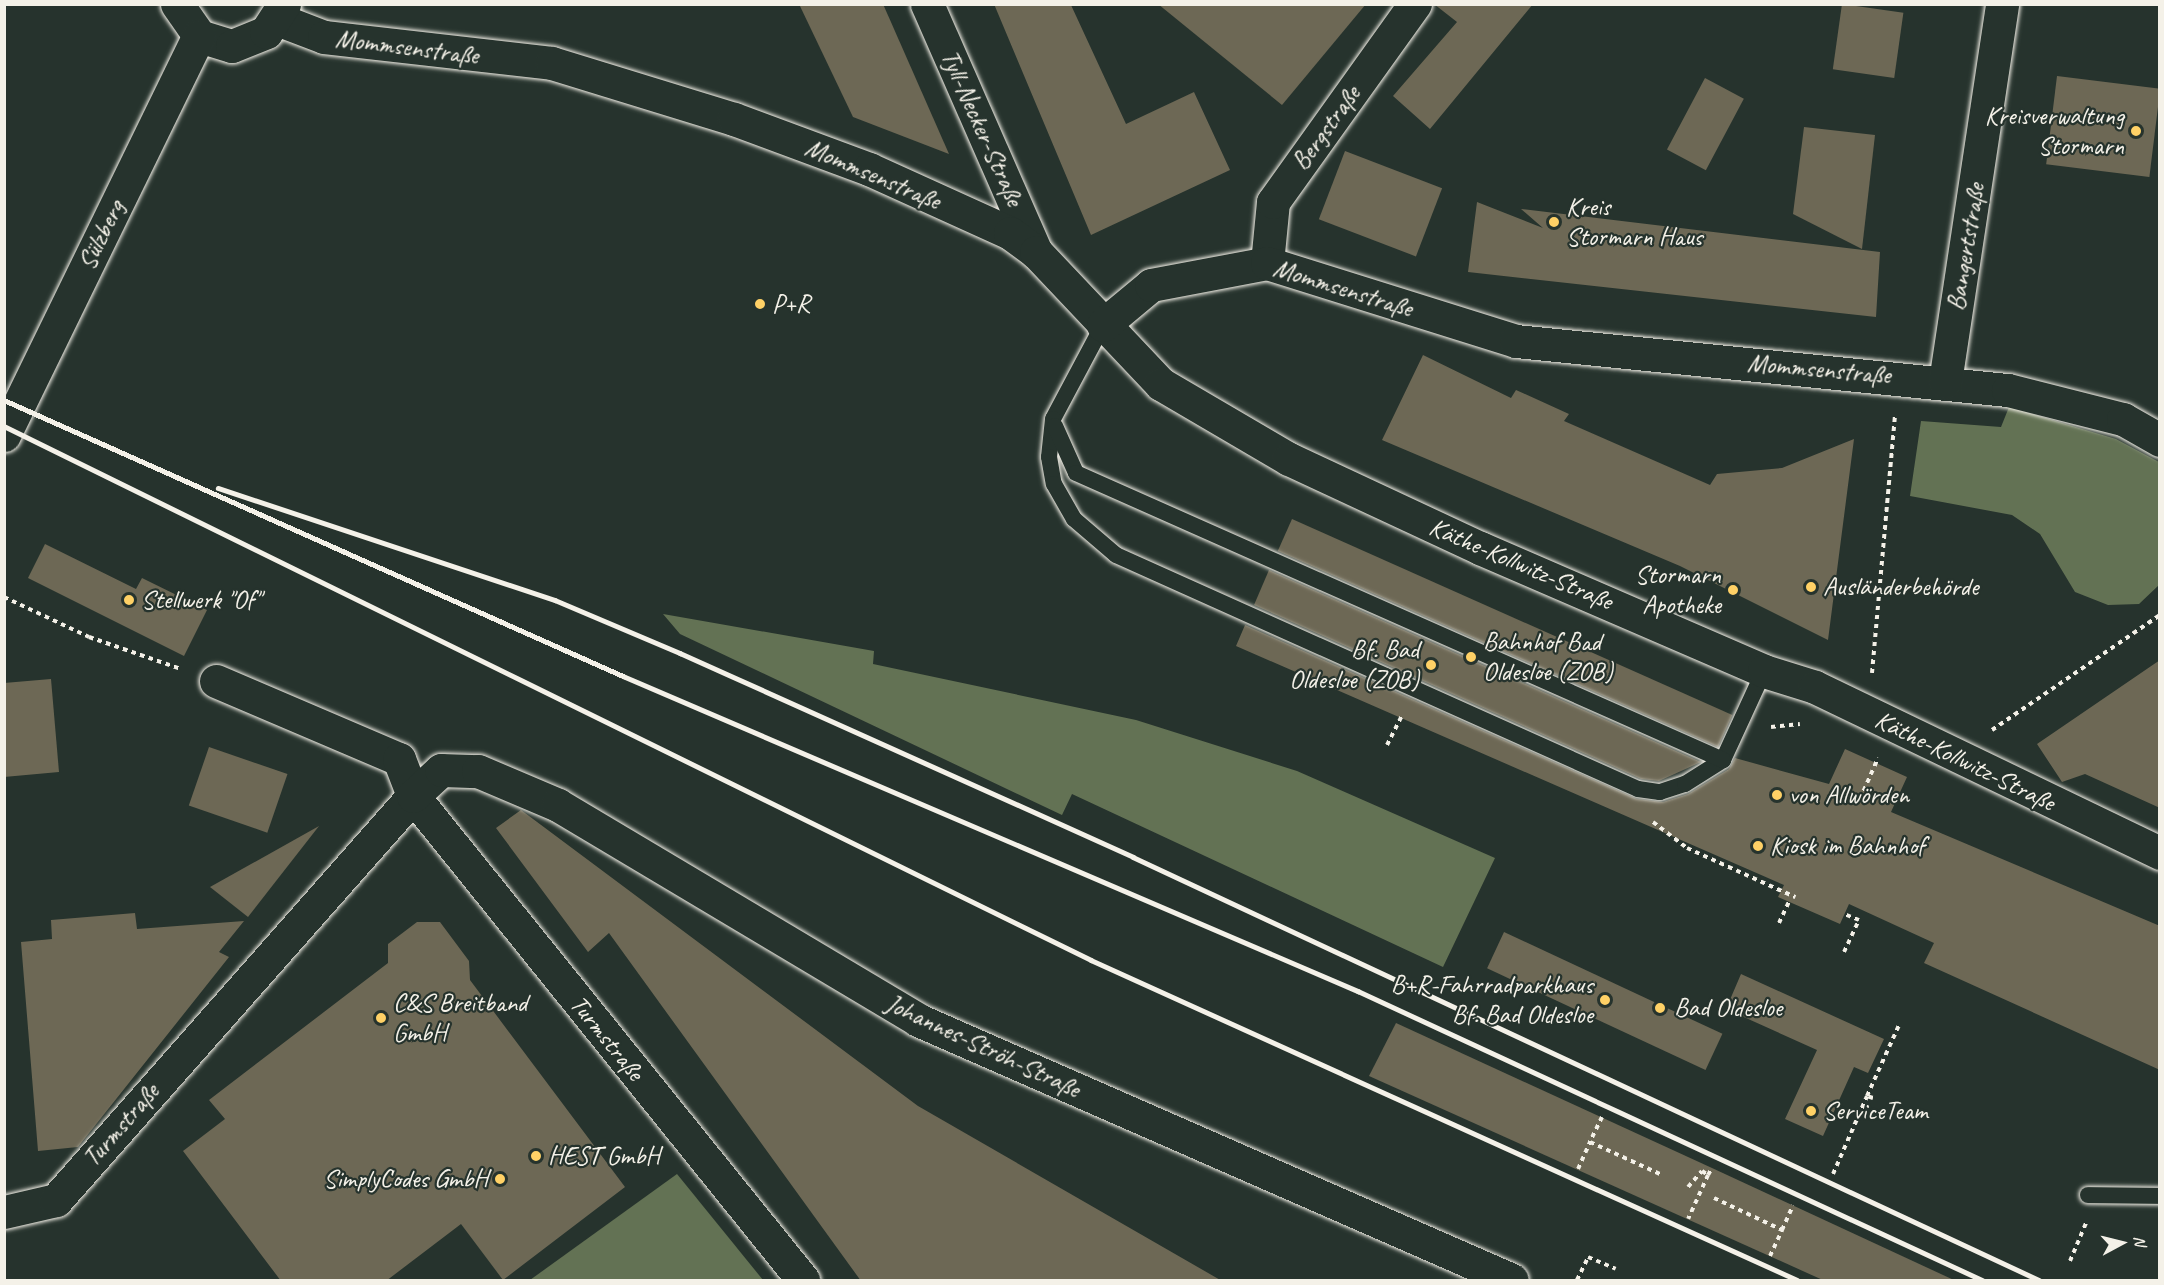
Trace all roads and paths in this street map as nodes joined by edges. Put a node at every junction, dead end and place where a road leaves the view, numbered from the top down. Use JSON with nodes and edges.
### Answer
{"nodes":[{"id":1,"x":177,"y":4,"type":"edge"},
{"id":2,"x":927,"y":4,"type":"edge"},
{"id":3,"x":1415,"y":4,"type":"edge"},
{"id":4,"x":2002,"y":4,"type":"edge"},
{"id":5,"x":280,"y":12,"type":"edge"},
{"id":6,"x":199,"y":36,"type":"junction"},
{"id":7,"x":1036,"y":252,"type":"junction"},
{"id":8,"x":1267,"y":263,"type":"junction"},
{"id":9,"x":1103,"y":325,"type":"junction"},
{"id":10,"x":1945,"y":382,"type":"junction"},
{"id":11,"x":1053,"y":419,"type":"junction"},
{"id":12,"x":4,"y":435,"type":"edge"},
{"id":13,"x":2160,"y":440,"type":"edge"},
{"id":14,"x":1891,"y":452,"type":"dead end"},
{"id":15,"x":4,"y":597,"type":"edge"},
{"id":16,"x":2160,"y":615,"type":"edge"},
{"id":17,"x":1764,"y":671,"type":"junction"},
{"id":18,"x":216,"y":681,"type":"joint"},
{"id":19,"x":1808,"y":723,"type":"dead end"},
{"id":20,"x":1890,"y":724,"type":"junction"},
{"id":21,"x":1955,"y":756,"type":"junction"},
{"id":22,"x":1723,"y":760,"type":"junction"},
{"id":23,"x":413,"y":796,"type":"junction"},
{"id":24,"x":1860,"y":799,"type":"dead end"},
{"id":25,"x":1649,"y":820,"type":"dead end"},
{"id":26,"x":2160,"y":853,"type":"edge"},
{"id":27,"x":1795,"y":897,"type":"dead end"},
{"id":28,"x":1789,"y":902,"type":"dead end"},
{"id":29,"x":1845,"y":914,"type":"dead end"},
{"id":30,"x":1779,"y":923,"type":"dead end"},
{"id":31,"x":1844,"y":952,"type":"dead end"},
{"id":32,"x":1899,"y":1024,"type":"dead end"},
{"id":33,"x":1879,"y":1050,"type":"dead end"},
{"id":34,"x":1886,"y":1053,"type":"junction"},
{"id":35,"x":1867,"y":1096,"type":"junction"},
{"id":36,"x":1872,"y":1098,"type":"dead end"},
{"id":37,"x":1602,"y":1117,"type":"dead end"},
{"id":38,"x":1590,"y":1142,"type":"junction"},
{"id":39,"x":1712,"y":1168,"type":"dead end"},
{"id":40,"x":1578,"y":1169,"type":"dead end"},
{"id":41,"x":1708,"y":1174,"type":"junction"},
{"id":42,"x":1833,"y":1174,"type":"dead end"},
{"id":43,"x":1662,"y":1175,"type":"dead end"},
{"id":44,"x":1688,"y":1187,"type":"dead end"},
{"id":45,"x":2093,"y":1195,"type":"joint"},
{"id":46,"x":2160,"y":1196,"type":"edge"},
{"id":47,"x":1714,"y":1198,"type":"dead end"},
{"id":48,"x":1793,"y":1205,"type":"dead end"},
{"id":49,"x":4,"y":1212,"type":"edge"},
{"id":50,"x":1688,"y":1219,"type":"dead end"},
{"id":51,"x":1782,"y":1230,"type":"junction"},
{"id":52,"x":1770,"y":1256,"type":"dead end"},
{"id":53,"x":2070,"y":1261,"type":"dead end"},
{"id":54,"x":1616,"y":1269,"type":"dead end"},
{"id":55,"x":803,"y":1281,"type":"edge"},
{"id":56,"x":1512,"y":1281,"type":"edge"},
{"id":57,"x":1577,"y":1281,"type":"edge"}],
"edges":[{"from":1,"to":6,"type":"street"},
{"from":2,"to":7,"type":"street","name":"Tyll-Necker-Straße"},
{"from":3,"to":8,"type":"street","name":"Bergstraße"},
{"from":4,"to":10,"type":"street","name":"Bangertstraße"},
{"from":5,"to":6,"type":"street"},
{"from":5,"to":7,"type":"street","name":"Mommsenstraße"},
{"from":6,"to":12,"type":"street","name":"Sülzberg"},
{"from":7,"to":9,"type":"street","name":"Mommsenstraße"},
{"from":8,"to":9,"type":"street","name":"Mommsenstraße"},
{"from":8,"to":10,"type":"street","name":"Mommsenstraße"},
{"from":9,"to":11,"type":"lane"},
{"from":9,"to":17,"type":"street","name":"Käthe-Kollwitz-Straße"},
{"from":10,"to":13,"type":"street","name":"Mommsenstraße"},
{"from":11,"to":22,"type":"lane"},
{"from":11,"to":22,"type":"lane"},
{"from":14,"to":20,"type":"path"},
{"from":15,"to":18,"type":"path"},
{"from":16,"to":21,"type":"path"},
{"from":17,"to":20,"type":"street","name":"Käthe-Kollwitz-Straße"},
{"from":17,"to":22,"type":"lane"},
{"from":18,"to":23,"type":"street","name":"Turmstraße"},
{"from":19,"to":22,"type":"path"},
{"from":20,"to":21,"type":"street","name":"Käthe-Kollwitz-Straße"},
{"from":20,"to":24,"type":"path"},
{"from":21,"to":26,"type":"street","name":"Käthe-Kollwitz-Straße"},
{"from":23,"to":49,"type":"street","name":"Turmstraße"},
{"from":23,"to":55,"type":"street","name":"Turmstraße"},
{"from":23,"to":56,"type":"street","name":"Johannes-Ströh-Straße"},
{"from":25,"to":27,"type":"path"},
{"from":28,"to":30,"type":"path"},
{"from":29,"to":31,"type":"path"},
{"from":32,"to":34,"type":"path"},
{"from":33,"to":34,"type":"path"},
{"from":34,"to":35,"type":"path"},
{"from":35,"to":36,"type":"path"},
{"from":35,"to":42,"type":"path"},
{"from":37,"to":38,"type":"path"},
{"from":38,"to":40,"type":"path"},
{"from":38,"to":43,"type":"path"},
{"from":39,"to":41,"type":"path"},
{"from":41,"to":44,"type":"path"},
{"from":41,"to":50,"type":"path"},
{"from":45,"to":46,"type":"lane"},
{"from":45,"to":53,"type":"path"},
{"from":47,"to":51,"type":"path"},
{"from":48,"to":51,"type":"path"},
{"from":51,"to":52,"type":"path"},
{"from":54,"to":57,"type":"path"}]}
